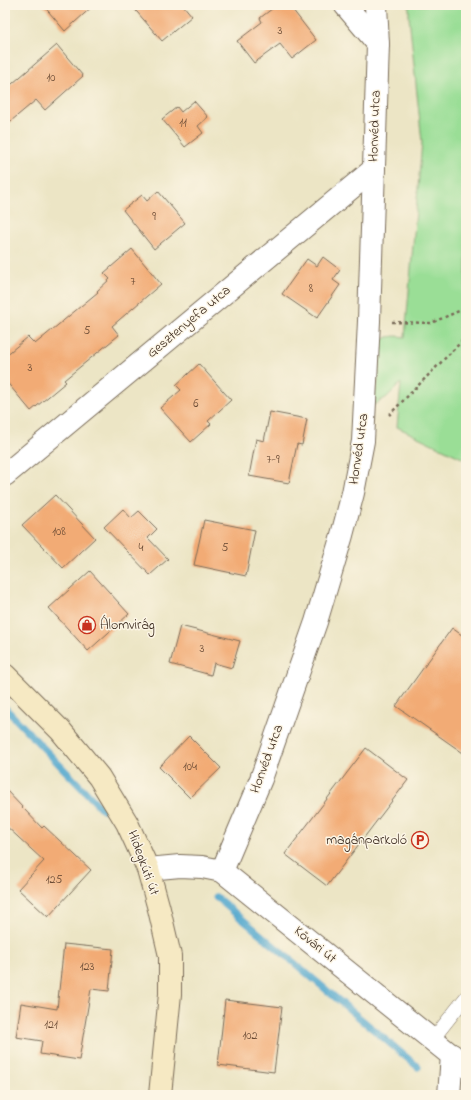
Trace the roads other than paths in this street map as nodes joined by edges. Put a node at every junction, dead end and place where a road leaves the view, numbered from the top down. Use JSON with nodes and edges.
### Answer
{"nodes":[{"id":1,"x":345,"y":5,"type":"edge"},
{"id":2,"x":376,"y":5,"type":"edge"},
{"id":3,"x":378,"y":44,"type":"junction"},
{"id":4,"x":374,"y":169,"type":"junction"},
{"id":5,"x":5,"y":475,"type":"edge"},
{"id":6,"x":5,"y":675,"type":"edge"},
{"id":7,"x":148,"y":869,"type":"junction"},
{"id":8,"x":222,"y":871,"type":"junction"},
{"id":9,"x":466,"y":997,"type":"edge"},
{"id":10,"x":433,"y":1040,"type":"junction"},
{"id":11,"x":459,"y":1061,"type":"edge"},
{"id":12,"x":160,"y":1095,"type":"edge"},
{"id":13,"x":449,"y":1095,"type":"edge"}],
"edges":[{"from":1,"to":3,"type":"street"},
{"from":2,"to":3,"type":"street","name":"Honvéd utca"},
{"from":3,"to":4,"type":"street","name":"Honvéd utca"},
{"from":4,"to":5,"type":"street","name":"Gesztenyefa utca"},
{"from":4,"to":8,"type":"street","name":"Honvéd utca"},
{"from":6,"to":7,"type":"main road","name":"Hidegkúti út"},
{"from":7,"to":8,"type":"street","name":"Kővári út"},
{"from":7,"to":12,"type":"main road","name":"Hidegkúti út"},
{"from":8,"to":10,"type":"street","name":"Kővári út"},
{"from":9,"to":10,"type":"lane"},
{"from":10,"to":11,"type":"street","name":"Kővári út"},
{"from":11,"to":13,"type":"street"}]}
